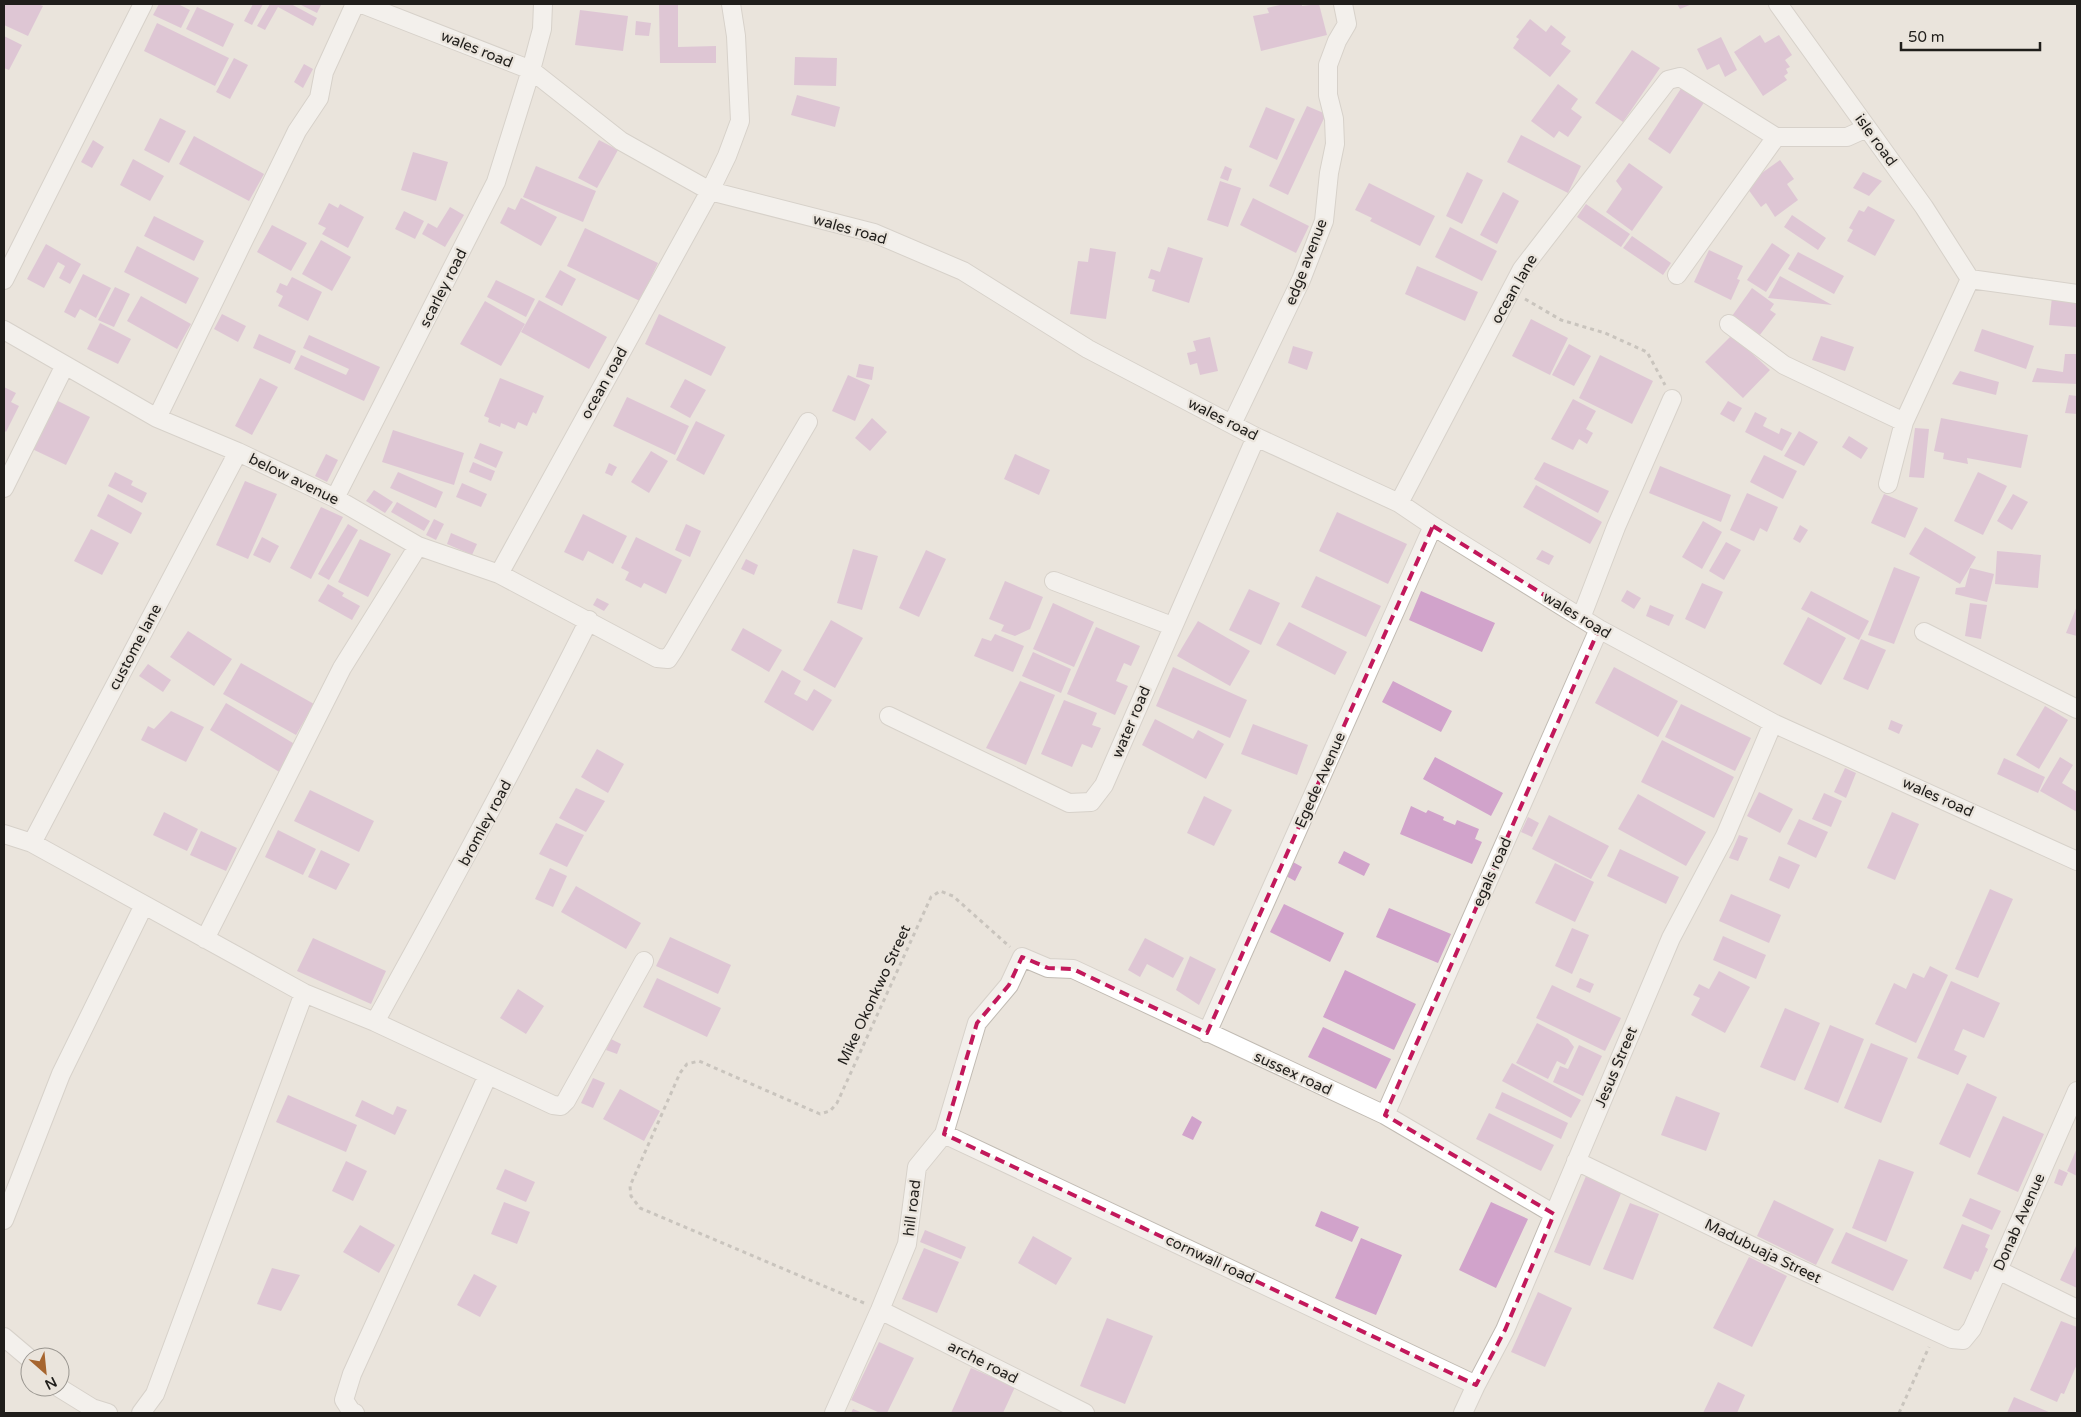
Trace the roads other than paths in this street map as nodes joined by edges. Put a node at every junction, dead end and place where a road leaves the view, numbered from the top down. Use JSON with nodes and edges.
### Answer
{"nodes":[{"id":1,"x":143,"y":4,"type":"edge"},
{"id":2,"x":355,"y":4,"type":"edge"},
{"id":3,"x":362,"y":4,"type":"edge"},
{"id":4,"x":543,"y":4,"type":"edge"},
{"id":5,"x":732,"y":4,"type":"edge"},
{"id":6,"x":1343,"y":4,"type":"edge"},
{"id":7,"x":1778,"y":4,"type":"edge"},
{"id":8,"x":531,"y":70,"type":"junction"},
{"id":9,"x":1867,"y":128,"type":"junction"},
{"id":10,"x":1776,"y":137,"type":"junction"},
{"id":11,"x":710,"y":191,"type":"junction"},
{"id":12,"x":1678,"y":276,"type":"dead end"},
{"id":13,"x":1970,"y":279,"type":"junction"},
{"id":14,"x":4,"y":280,"type":"edge"},
{"id":15,"x":2077,"y":294,"type":"edge"},
{"id":16,"x":1729,"y":324,"type":"dead end"},
{"id":17,"x":4,"y":330,"type":"edge"},
{"id":18,"x":65,"y":365,"type":"junction"},
{"id":19,"x":1672,"y":399,"type":"road end"},
{"id":20,"x":157,"y":418,"type":"junction"},
{"id":21,"x":808,"y":422,"type":"dead end"},
{"id":22,"x":1904,"y":422,"type":"junction"},
{"id":23,"x":1232,"y":424,"type":"junction"},
{"id":24,"x":1256,"y":437,"type":"junction"},
{"id":25,"x":238,"y":452,"type":"junction"},
{"id":26,"x":1888,"y":484,"type":"dead end"},
{"id":27,"x":4,"y":488,"type":"edge"},
{"id":28,"x":335,"y":498,"type":"junction"},
{"id":29,"x":1399,"y":502,"type":"junction"},
{"id":30,"x":1433,"y":526,"type":"junction"},
{"id":31,"x":418,"y":546,"type":"junction"},
{"id":32,"x":499,"y":574,"type":"junction"},
{"id":33,"x":1054,"y":581,"type":"dead end"},
{"id":34,"x":1581,"y":618,"type":"junction"},
{"id":35,"x":589,"y":620,"type":"junction"},
{"id":36,"x":1172,"y":626,"type":"junction"},
{"id":37,"x":1599,"y":629,"type":"junction"},
{"id":38,"x":1924,"y":632,"type":"dead end"},
{"id":39,"x":2077,"y":709,"type":"edge"},
{"id":40,"x":889,"y":716,"type":"dead end"},
{"id":41,"x":1773,"y":723,"type":"junction"},
{"id":42,"x":4,"y":834,"type":"edge"},
{"id":43,"x":32,"y":843,"type":"junction"},
{"id":44,"x":2077,"y":860,"type":"edge"},
{"id":45,"x":144,"y":905,"type":"junction"},
{"id":46,"x":205,"y":939,"type":"junction"},
{"id":47,"x":1022,"y":957,"type":"joint"},
{"id":48,"x":644,"y":961,"type":"dead end"},
{"id":49,"x":304,"y":993,"type":"junction"},
{"id":50,"x":374,"y":1022,"type":"junction"},
{"id":51,"x":1206,"y":1033,"type":"junction"},
{"id":52,"x":488,"y":1075,"type":"junction"},
{"id":53,"x":2077,"y":1094,"type":"edge"},
{"id":54,"x":1385,"y":1115,"type":"junction"},
{"id":55,"x":944,"y":1134,"type":"junction"},
{"id":56,"x":1576,"y":1161,"type":"junction"},
{"id":57,"x":1554,"y":1214,"type":"junction"},
{"id":58,"x":4,"y":1220,"type":"edge"},
{"id":59,"x":1998,"y":1270,"type":"junction"},
{"id":60,"x":2077,"y":1309,"type":"edge"},
{"id":61,"x":880,"y":1310,"type":"junction"},
{"id":62,"x":1944,"y":1336,"type":"joint"},
{"id":63,"x":4,"y":1338,"type":"edge"},
{"id":64,"x":20,"y":1351,"type":"edge"},
{"id":65,"x":1476,"y":1385,"type":"junction"},
{"id":66,"x":70,"y":1394,"type":"edge"},
{"id":67,"x":108,"y":1413,"type":"edge"},
{"id":68,"x":141,"y":1413,"type":"edge"},
{"id":69,"x":355,"y":1413,"type":"edge"},
{"id":70,"x":834,"y":1413,"type":"edge"},
{"id":71,"x":1085,"y":1413,"type":"edge"},
{"id":72,"x":1463,"y":1413,"type":"edge"}],
"edges":[{"from":1,"to":14,"type":"street"},
{"from":2,"to":20,"type":"street"},
{"from":3,"to":8,"type":"street","name":"wales road"},
{"from":4,"to":8,"type":"street","name":"scarley road"},
{"from":5,"to":11,"type":"street","name":"ocean road"},
{"from":6,"to":23,"type":"street","name":"edge avenue"},
{"from":7,"to":9,"type":"street","name":"isle road"},
{"from":8,"to":11,"type":"street","name":"wales road"},
{"from":8,"to":28,"type":"street","name":"scarley road"},
{"from":9,"to":10,"type":"street"},
{"from":9,"to":13,"type":"street","name":"isle road"},
{"from":10,"to":12,"type":"street"},
{"from":10,"to":29,"type":"street","name":"ocean lane"},
{"from":11,"to":23,"type":"street","name":"wales road"},
{"from":11,"to":32,"type":"street","name":"ocean road"},
{"from":13,"to":15,"type":"street"},
{"from":13,"to":22,"type":"street"},
{"from":16,"to":22,"type":"street"},
{"from":17,"to":18,"type":"street","name":"below avenue"},
{"from":18,"to":20,"type":"street","name":"below avenue"},
{"from":18,"to":27,"type":"street"},
{"from":19,"to":34,"type":"street"},
{"from":20,"to":25,"type":"street","name":"below avenue"},
{"from":21,"to":35,"type":"street","name":"below avenue"},
{"from":22,"to":26,"type":"street"},
{"from":23,"to":24,"type":"street","name":"wales road"},
{"from":24,"to":29,"type":"street","name":"wales road"},
{"from":24,"to":36,"type":"street","name":"water road"},
{"from":25,"to":28,"type":"street","name":"below avenue"},
{"from":25,"to":43,"type":"street","name":"custome lane"},
{"from":28,"to":31,"type":"street","name":"below avenue"},
{"from":29,"to":30,"type":"street","name":"wales road"},
{"from":30,"to":34,"type":"street","name":"wales road"},
{"from":30,"to":51,"type":"street","name":"Egede Avenue"},
{"from":31,"to":32,"type":"street","name":"below avenue"},
{"from":31,"to":46,"type":"street"},
{"from":32,"to":35,"type":"street","name":"below avenue"},
{"from":33,"to":36,"type":"street"},
{"from":34,"to":37,"type":"street","name":"wales road"},
{"from":35,"to":50,"type":"street","name":"bromley road"},
{"from":36,"to":40,"type":"street","name":"water road"},
{"from":37,"to":41,"type":"street","name":"wales road"},
{"from":37,"to":54,"type":"street","name":"egals road"},
{"from":38,"to":39,"type":"street"},
{"from":41,"to":44,"type":"street","name":"wales road"},
{"from":41,"to":56,"type":"street","name":"Jesus Street"},
{"from":42,"to":43,"type":"street"},
{"from":43,"to":45,"type":"street"},
{"from":45,"to":46,"type":"street"},
{"from":45,"to":58,"type":"street"},
{"from":46,"to":49,"type":"street"},
{"from":47,"to":51,"type":"street","name":"sussex road"},
{"from":47,"to":55,"type":"street","name":"hill road"},
{"from":48,"to":52,"type":"street"},
{"from":49,"to":50,"type":"street"},
{"from":49,"to":68,"type":"street"},
{"from":50,"to":52,"type":"street"},
{"from":51,"to":54,"type":"street","name":"sussex road"},
{"from":52,"to":69,"type":"street"},
{"from":53,"to":59,"type":"street","name":"Donab Avenue"},
{"from":54,"to":57,"type":"street","name":"sussex road"},
{"from":55,"to":61,"type":"street","name":"hill road"},
{"from":55,"to":65,"type":"street","name":"cornwall road"},
{"from":56,"to":57,"type":"street","name":"Jesus Street"},
{"from":56,"to":62,"type":"street","name":"Madubuaja Street"},
{"from":57,"to":65,"type":"street","name":"Jesus Street"},
{"from":59,"to":60,"type":"street"},
{"from":59,"to":62,"type":"street","name":"Donab Avenue"},
{"from":61,"to":70,"type":"street","name":"hill road"},
{"from":61,"to":71,"type":"street","name":"arche road"},
{"from":63,"to":64,"type":"street"},
{"from":65,"to":72,"type":"street","name":"Jesus Street"},
{"from":66,"to":67,"type":"street"}]}
